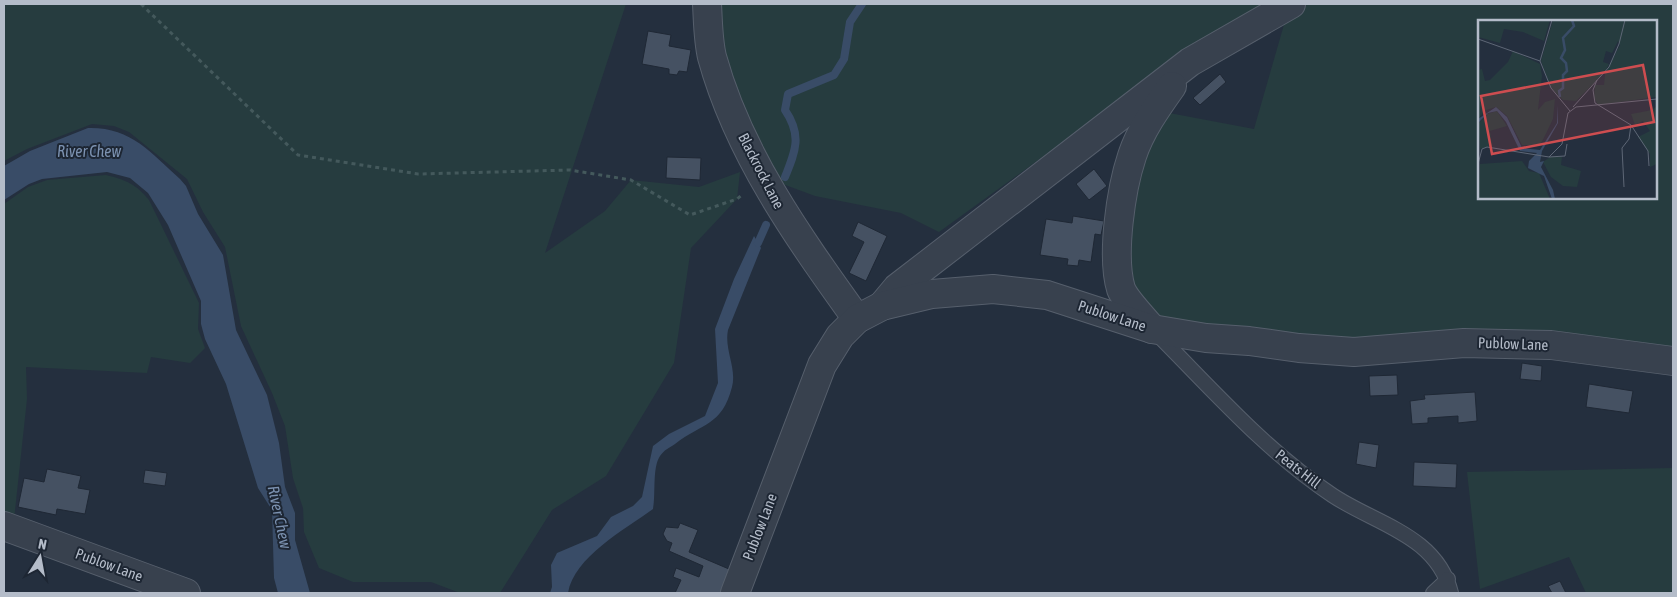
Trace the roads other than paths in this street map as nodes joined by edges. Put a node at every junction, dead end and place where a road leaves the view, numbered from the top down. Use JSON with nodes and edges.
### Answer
{"nodes":[{"id":1,"x":706,"y":4,"type":"edge"},
{"id":2,"x":1291,"y":4,"type":"edge"},
{"id":3,"x":1190,"y":62,"type":"junction"},
{"id":4,"x":882,"y":306,"type":"junction"},
{"id":5,"x":857,"y":319,"type":"junction"},
{"id":6,"x":1152,"y":329,"type":"junction"},
{"id":7,"x":1673,"y":361,"type":"edge"},
{"id":8,"x":4,"y":526,"type":"edge"},
{"id":9,"x":1448,"y":579,"type":"junction"},
{"id":10,"x":186,"y":593,"type":"edge"},
{"id":11,"x":735,"y":593,"type":"edge"},
{"id":12,"x":1433,"y":593,"type":"edge"},
{"id":13,"x":1451,"y":593,"type":"edge"}],
"edges":[{"from":1,"to":5,"type":"street","name":"Blackrock Lane"},
{"from":2,"to":3,"type":"street"},
{"from":3,"to":4,"type":"street"},
{"from":3,"to":6,"type":"street"},
{"from":4,"to":5,"type":"street","name":"Publow Lane"},
{"from":4,"to":6,"type":"street","name":"Publow Lane"},
{"from":5,"to":11,"type":"street","name":"Publow Lane"},
{"from":6,"to":7,"type":"street","name":"Publow Lane"},
{"from":6,"to":9,"type":"lane","name":"Peats Hill"},
{"from":8,"to":10,"type":"street","name":"Publow Lane"},
{"from":9,"to":12,"type":"lane"},
{"from":9,"to":13,"type":"lane","name":"Peats Hill"}]}
